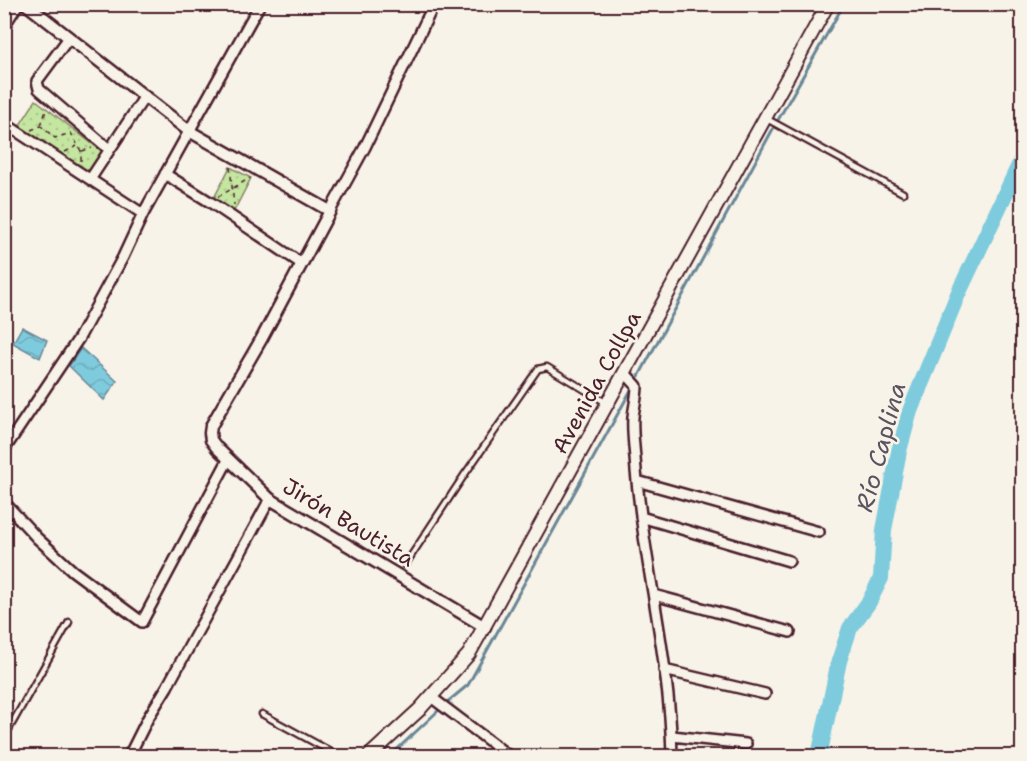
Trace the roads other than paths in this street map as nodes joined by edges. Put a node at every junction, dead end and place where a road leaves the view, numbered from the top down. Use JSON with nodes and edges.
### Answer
{"nodes":[{"id":1,"x":18,"y":4,"type":"edge"},
{"id":2,"x":26,"y":4,"type":"edge"},
{"id":3,"x":260,"y":4,"type":"edge"},
{"id":4,"x":434,"y":4,"type":"edge"},
{"id":5,"x":828,"y":4,"type":"edge"},
{"id":6,"x":4,"y":26,"type":"edge"},
{"id":7,"x":68,"y":39,"type":"junction"},
{"id":8,"x":146,"y":96,"type":"junction"},
{"id":9,"x":765,"y":118,"type":"junction"},
{"id":10,"x":4,"y":123,"type":"edge"},
{"id":11,"x":189,"y":130,"type":"junction"},
{"id":12,"x":110,"y":149,"type":"junction"},
{"id":13,"x":165,"y":174,"type":"junction"},
{"id":14,"x":91,"y":178,"type":"junction"},
{"id":15,"x":903,"y":194,"type":"dead end"},
{"id":16,"x":330,"y":211,"type":"junction"},
{"id":17,"x":143,"y":213,"type":"junction"},
{"id":18,"x":302,"y":264,"type":"junction"},
{"id":19,"x":625,"y":373,"type":"junction"},
{"id":20,"x":608,"y":403,"type":"junction"},
{"id":21,"x":4,"y":450,"type":"edge"},
{"id":22,"x":228,"y":460,"type":"junction"},
{"id":23,"x":637,"y":481,"type":"junction"},
{"id":24,"x":270,"y":499,"type":"junction"},
{"id":25,"x":4,"y":502,"type":"edge"},
{"id":26,"x":641,"y":517,"type":"junction"},
{"id":27,"x":819,"y":532,"type":"dead end"},
{"id":28,"x":789,"y":561,"type":"dead end"},
{"id":29,"x":405,"y":565,"type":"dead end"},
{"id":30,"x":654,"y":595,"type":"junction"},
{"id":31,"x":69,"y":622,"type":"dead end"},
{"id":32,"x":484,"y":627,"type":"junction"},
{"id":33,"x":790,"y":632,"type":"dead end"},
{"id":34,"x":664,"y":670,"type":"junction"},
{"id":35,"x":765,"y":694,"type":"dead end"},
{"id":36,"x":431,"y":697,"type":"junction"},
{"id":37,"x":262,"y":714,"type":"dead end"},
{"id":38,"x":672,"y":736,"type":"junction"},
{"id":39,"x":4,"y":738,"type":"edge"},
{"id":40,"x":746,"y":744,"type":"dead end"},
{"id":41,"x":129,"y":756,"type":"edge"},
{"id":42,"x":339,"y":756,"type":"edge"},
{"id":43,"x":369,"y":756,"type":"edge"},
{"id":44,"x":509,"y":756,"type":"edge"},
{"id":45,"x":672,"y":756,"type":"edge"}],
"edges":[{"from":1,"to":6,"type":"street"},
{"from":2,"to":7,"type":"street"},
{"from":3,"to":11,"type":"street"},
{"from":4,"to":16,"type":"street"},
{"from":5,"to":9,"type":"main road","name":"Avenida Collpa"},
{"from":7,"to":8,"type":"street"},
{"from":7,"to":12,"type":"street"},
{"from":8,"to":11,"type":"street"},
{"from":8,"to":12,"type":"street"},
{"from":9,"to":15,"type":"lane"},
{"from":9,"to":19,"type":"main road","name":"Avenida Collpa"},
{"from":10,"to":14,"type":"street"},
{"from":11,"to":13,"type":"street"},
{"from":11,"to":16,"type":"street"},
{"from":12,"to":14,"type":"street"},
{"from":13,"to":17,"type":"street"},
{"from":13,"to":18,"type":"street"},
{"from":14,"to":17,"type":"street"},
{"from":16,"to":18,"type":"street"},
{"from":17,"to":21,"type":"street"},
{"from":18,"to":22,"type":"street","name":"Jirón Bautista"},
{"from":19,"to":20,"type":"main road","name":"Avenida Collpa"},
{"from":19,"to":23,"type":"street"},
{"from":20,"to":29,"type":"lane"},
{"from":20,"to":32,"type":"main road","name":"Avenida Collpa"},
{"from":22,"to":24,"type":"street","name":"Jirón Bautista"},
{"from":22,"to":25,"type":"street"},
{"from":23,"to":26,"type":"street"},
{"from":23,"to":27,"type":"street"},
{"from":24,"to":32,"type":"street","name":"Jirón Bautista"},
{"from":24,"to":41,"type":"street"},
{"from":26,"to":28,"type":"street"},
{"from":26,"to":30,"type":"street"},
{"from":30,"to":33,"type":"street"},
{"from":30,"to":34,"type":"street"},
{"from":31,"to":39,"type":"lane"},
{"from":32,"to":36,"type":"main road","name":"Avenida Collpa"},
{"from":34,"to":35,"type":"street"},
{"from":34,"to":38,"type":"street"},
{"from":36,"to":43,"type":"main road","name":"Avenida Collpa"},
{"from":36,"to":44,"type":"street"},
{"from":37,"to":42,"type":"lane"},
{"from":38,"to":40,"type":"street"},
{"from":38,"to":45,"type":"street"}]}
